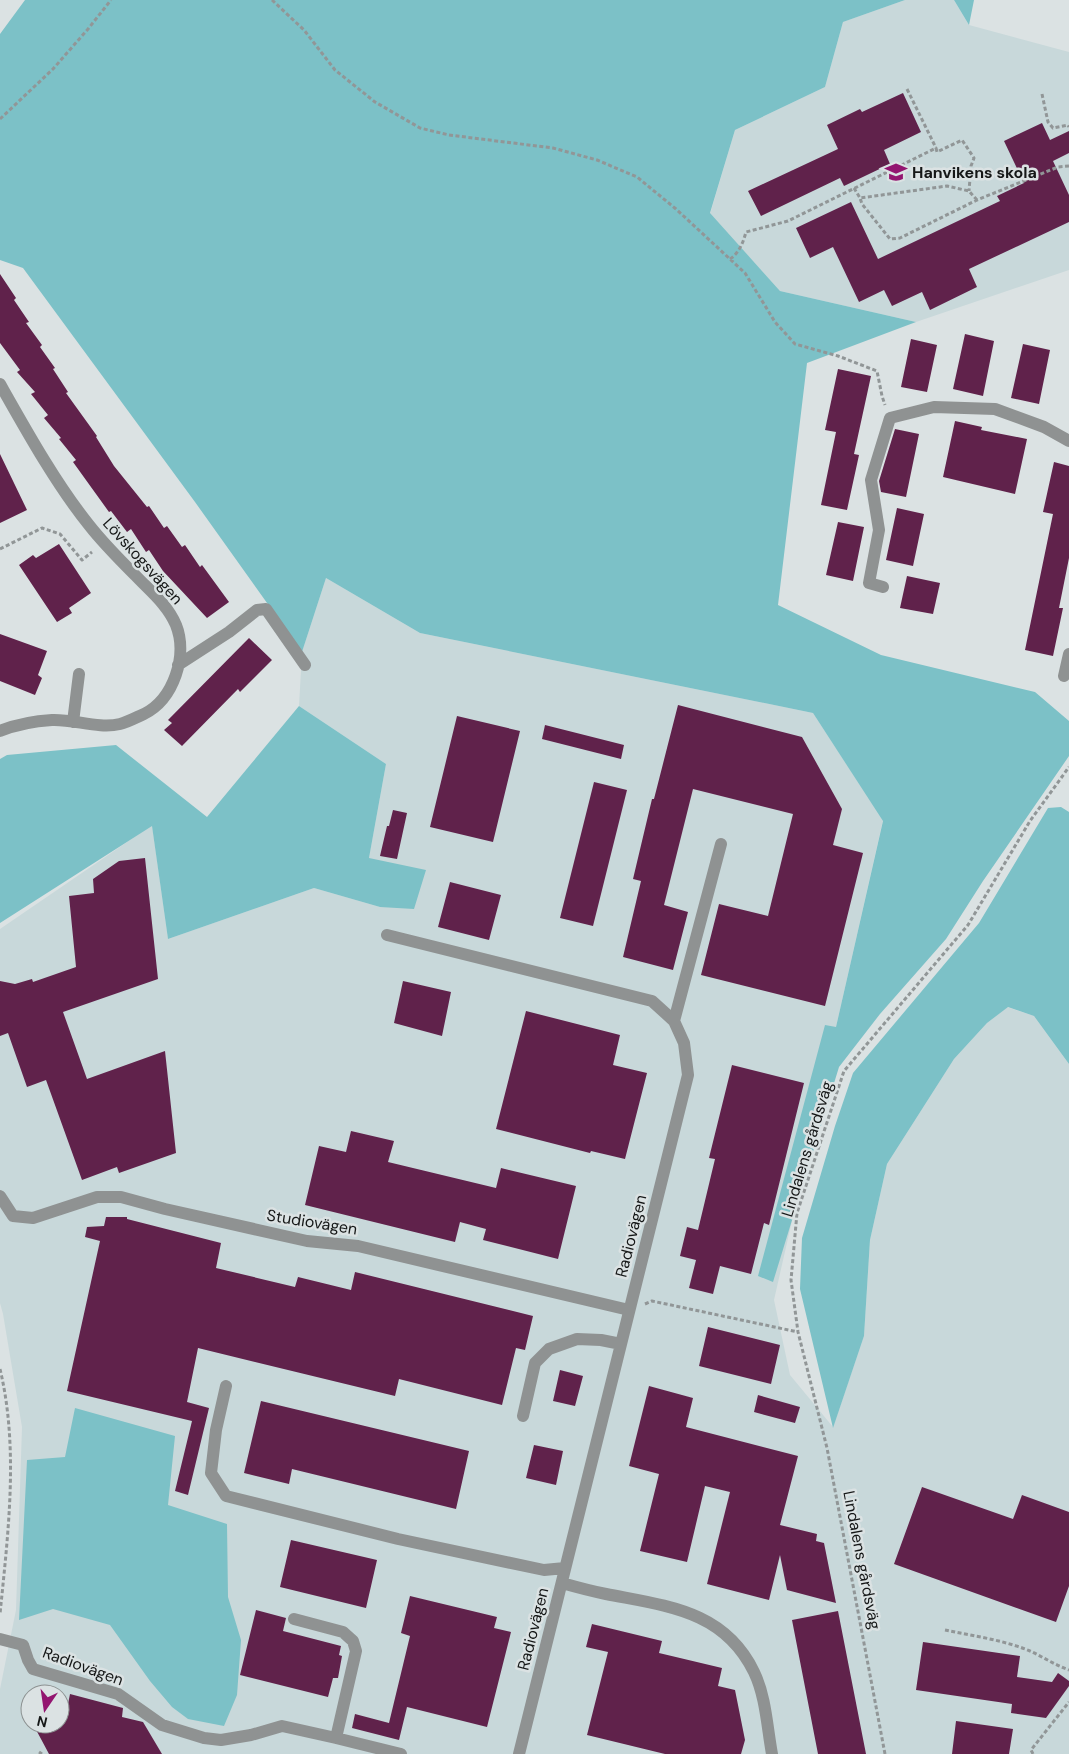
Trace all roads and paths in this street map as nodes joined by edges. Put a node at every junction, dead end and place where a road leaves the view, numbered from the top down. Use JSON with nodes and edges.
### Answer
{"nodes":[{"id":1,"x":111,"y":0,"type":"edge"},
{"id":2,"x":272,"y":0,"type":"edge"},
{"id":3,"x":907,"y":89,"type":"dead end"},
{"id":4,"x":1042,"y":94,"type":"dead end"},
{"id":5,"x":0,"y":119,"type":"edge"},
{"id":6,"x":1069,"y":127,"type":"edge"},
{"id":7,"x":936,"y":148,"type":"junction"},
{"id":8,"x":1069,"y":166,"type":"edge"},
{"id":9,"x":854,"y":188,"type":"junction"},
{"id":10,"x":969,"y":191,"type":"junction"},
{"id":11,"x":860,"y":198,"type":"junction"},
{"id":12,"x":977,"y":200,"type":"junction"},
{"id":13,"x":730,"y":259,"type":"junction"},
{"id":14,"x":0,"y":384,"type":"edge"},
{"id":15,"x":890,"y":418,"type":"junction"},
{"id":16,"x":1069,"y":441,"type":"edge"},
{"id":17,"x":0,"y":549,"type":"edge"},
{"id":18,"x":92,"y":552,"type":"dead end"},
{"id":19,"x":883,"y":587,"type":"dead end"},
{"id":20,"x":1069,"y":654,"type":"edge"},
{"id":21,"x":178,"y":665,"type":"junction"},
{"id":22,"x":305,"y":665,"type":"dead end"},
{"id":23,"x":79,"y":674,"type":"dead end"},
{"id":24,"x":1064,"y":676,"type":"dead end"},
{"id":25,"x":73,"y":722,"type":"junction"},
{"id":26,"x":0,"y":732,"type":"edge"},
{"id":27,"x":1069,"y":767,"type":"edge"},
{"id":28,"x":721,"y":844,"type":"dead end"},
{"id":29,"x":387,"y":935,"type":"dead end"},
{"id":30,"x":674,"y":1021,"type":"junction"},
{"id":31,"x":0,"y":1196,"type":"edge"},
{"id":32,"x":629,"y":1310,"type":"junction"},
{"id":33,"x":798,"y":1332,"type":"junction"},
{"id":34,"x":621,"y":1344,"type":"junction"},
{"id":35,"x":0,"y":1369,"type":"edge"},
{"id":36,"x":226,"y":1386,"type":"dead end"},
{"id":37,"x":523,"y":1416,"type":"dead end"},
{"id":38,"x":565,"y":1568,"type":"junction"},
{"id":39,"x":562,"y":1583,"type":"junction"},
{"id":40,"x":0,"y":1614,"type":"edge"},
{"id":41,"x":294,"y":1619,"type":"dead end"},
{"id":42,"x":946,"y":1630,"type":"dead end"},
{"id":43,"x":0,"y":1639,"type":"edge"},
{"id":44,"x":1069,"y":1670,"type":"edge"},
{"id":45,"x":1069,"y":1702,"type":"edge"},
{"id":46,"x":336,"y":1738,"type":"junction"},
{"id":47,"x":402,"y":1754,"type":"edge"},
{"id":48,"x":519,"y":1754,"type":"edge"},
{"id":49,"x":772,"y":1754,"type":"edge"},
{"id":50,"x":886,"y":1754,"type":"edge"},
{"id":51,"x":1033,"y":1754,"type":"edge"}],
"edges":[{"from":1,"to":5,"type":"path"},
{"from":2,"to":13,"type":"path"},
{"from":3,"to":7,"type":"path"},
{"from":4,"to":6,"type":"path"},
{"from":7,"to":9,"type":"path"},
{"from":7,"to":10,"type":"path"},
{"from":8,"to":12,"type":"path"},
{"from":9,"to":11,"type":"path"},
{"from":9,"to":13,"type":"path"},
{"from":10,"to":11,"type":"path"},
{"from":10,"to":12,"type":"path"},
{"from":11,"to":12,"type":"path"},
{"from":13,"to":15,"type":"path"},
{"from":14,"to":21,"type":"street","name":"Lövskogsvägen"},
{"from":15,"to":16,"type":"street"},
{"from":15,"to":19,"type":"street"},
{"from":17,"to":18,"type":"path"},
{"from":20,"to":24,"type":"street"},
{"from":21,"to":22,"type":"street"},
{"from":21,"to":25,"type":"street","name":"Lövskogsvägen"},
{"from":23,"to":25,"type":"street"},
{"from":25,"to":26,"type":"street","name":"Lövskogsvägen"},
{"from":27,"to":33,"type":"path","name":"Lindalens gårdsväg"},
{"from":28,"to":30,"type":"street"},
{"from":29,"to":30,"type":"street","name":"Radiovägen"},
{"from":30,"to":32,"type":"street","name":"Radiovägen"},
{"from":31,"to":32,"type":"street","name":"Studiovägen"},
{"from":32,"to":33,"type":"path"},
{"from":32,"to":34,"type":"street","name":"Radiovägen"},
{"from":33,"to":50,"type":"path","name":"Lindalens gårdsväg"},
{"from":34,"to":37,"type":"street"},
{"from":34,"to":38,"type":"street","name":"Radiovägen"},
{"from":35,"to":40,"type":"path"},
{"from":36,"to":38,"type":"street"},
{"from":38,"to":39,"type":"street","name":"Radiovägen"},
{"from":39,"to":48,"type":"street","name":"Radiovägen"},
{"from":39,"to":49,"type":"street"},
{"from":41,"to":46,"type":"street"},
{"from":42,"to":44,"type":"path"},
{"from":43,"to":46,"type":"street","name":"Radiovägen"},
{"from":45,"to":51,"type":"path"},
{"from":46,"to":47,"type":"street"}]}
